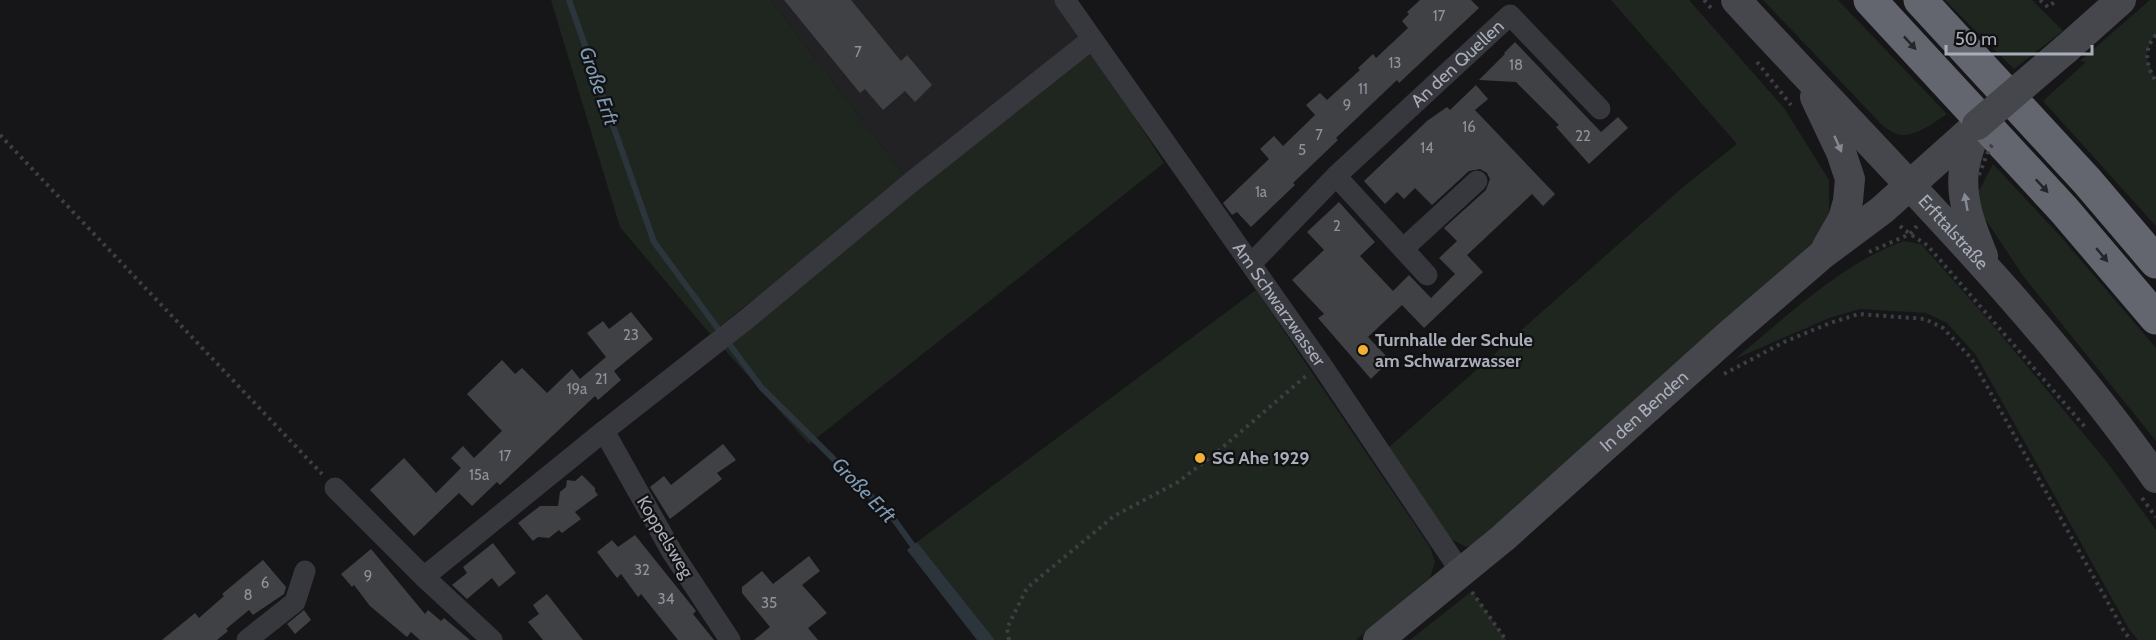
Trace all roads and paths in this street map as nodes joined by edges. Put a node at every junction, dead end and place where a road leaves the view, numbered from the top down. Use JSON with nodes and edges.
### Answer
{"nodes":[{"id":1,"x":1065,"y":0,"type":"edge"},
{"id":2,"x":1704,"y":0,"type":"edge"},
{"id":3,"x":1870,"y":0,"type":"edge"},
{"id":4,"x":1920,"y":0,"type":"edge"},
{"id":5,"x":2040,"y":0,"type":"edge"},
{"id":6,"x":2057,"y":0,"type":"edge"},
{"id":7,"x":2121,"y":0,"type":"edge"},
{"id":8,"x":1727,"y":8,"type":"edge"},
{"id":9,"x":2156,"y":35,"type":"edge"},
{"id":10,"x":1092,"y":39,"type":"junction"},
{"id":11,"x":1751,"y":53,"type":"dead end"},
{"id":12,"x":1803,"y":73,"type":"junction"},
{"id":13,"x":2156,"y":81,"type":"edge"},
{"id":14,"x":1600,"y":109,"type":"dead end"},
{"id":15,"x":1796,"y":112,"type":"dead end"},
{"id":16,"x":0,"y":135,"type":"edge"},
{"id":17,"x":1955,"y":161,"type":"junction"},
{"id":18,"x":1336,"y":176,"type":"junction"},
{"id":19,"x":1477,"y":181,"type":"dead end"},
{"id":20,"x":1911,"y":184,"type":"junction"},
{"id":21,"x":1882,"y":210,"type":"junction"},
{"id":22,"x":1403,"y":249,"type":"junction"},
{"id":23,"x":1823,"y":254,"type":"junction"},
{"id":24,"x":2156,"y":262,"type":"edge"},
{"id":25,"x":1251,"y":264,"type":"junction"},
{"id":26,"x":1990,"y":272,"type":"junction"},
{"id":27,"x":1427,"y":275,"type":"dead end"},
{"id":28,"x":2156,"y":318,"type":"edge"},
{"id":29,"x":1321,"y":364,"type":"junction"},
{"id":30,"x":1720,"y":375,"type":"dead end"},
{"id":31,"x":2088,"y":430,"type":"dead end"},
{"id":32,"x":604,"y":431,"type":"junction"},
{"id":33,"x":2146,"y":485,"type":"edge"},
{"id":34,"x":335,"y":488,"type":"joint"},
{"id":35,"x":2156,"y":517,"type":"edge"},
{"id":36,"x":305,"y":571,"type":"dead end"},
{"id":37,"x":1461,"y":572,"type":"junction"},
{"id":38,"x":424,"y":577,"type":"junction"},
{"id":39,"x":247,"y":640,"type":"edge"},
{"id":40,"x":492,"y":640,"type":"edge"},
{"id":41,"x":730,"y":640,"type":"edge"},
{"id":42,"x":1009,"y":640,"type":"edge"},
{"id":43,"x":1378,"y":640,"type":"edge"},
{"id":44,"x":1506,"y":640,"type":"edge"},
{"id":45,"x":2131,"y":640,"type":"edge"}],
"edges":[{"from":1,"to":10,"type":"street","name":"Am Schwarzwasser"},
{"from":2,"to":8,"type":"path"},
{"from":3,"to":28,"type":"highway","one_way":true},
{"from":4,"to":24,"type":"highway"},
{"from":5,"to":6,"type":"path"},
{"from":7,"to":17,"type":"main road","bridge":true},
{"from":8,"to":12,"type":"main road","name":"Erfttalstraße"},
{"from":9,"to":13,"type":"path"},
{"from":10,"to":25,"type":"street","name":"Am Schwarzwasser"},
{"from":10,"to":32,"type":"street"},
{"from":11,"to":15,"type":"path"},
{"from":12,"to":20,"type":"main road","name":"Erfttalstraße"},
{"from":12,"to":23,"type":"main road","one_way":true},
{"from":14,"to":18,"type":"street","name":"An den Quellen"},
{"from":16,"to":34,"type":"path"},
{"from":17,"to":20,"type":"main road","name":"In den Benden"},
{"from":26,"to":17,"type":"main road","one_way":true},
{"from":18,"to":22,"type":"street"},
{"from":18,"to":25,"type":"street","name":"An den Quellen"},
{"from":19,"to":22,"type":"street"},
{"from":20,"to":21,"type":"main road","name":"In den Benden"},
{"from":20,"to":26,"type":"main road","name":"Erfttalstraße"},
{"from":21,"to":23,"type":"main road","name":"In den Benden"},
{"from":21,"to":31,"type":"path"},
{"from":22,"to":27,"type":"street"},
{"from":23,"to":37,"type":"main road","name":"In den Benden"},
{"from":25,"to":29,"type":"street","name":"Am Schwarzwasser"},
{"from":26,"to":33,"type":"main road","name":"Erfttalstraße"},
{"from":29,"to":37,"type":"street","name":"Am Schwarzwasser"},
{"from":29,"to":42,"type":"path"},
{"from":30,"to":45,"type":"path"},
{"from":32,"to":38,"type":"street"},
{"from":32,"to":41,"type":"street","name":"Koppelsweg"},
{"from":33,"to":35,"type":"path"},
{"from":34,"to":38,"type":"street"},
{"from":36,"to":39,"type":"street"},
{"from":37,"to":43,"type":"main road","name":"In den Benden"},
{"from":37,"to":44,"type":"path"},
{"from":38,"to":40,"type":"street"}]}
